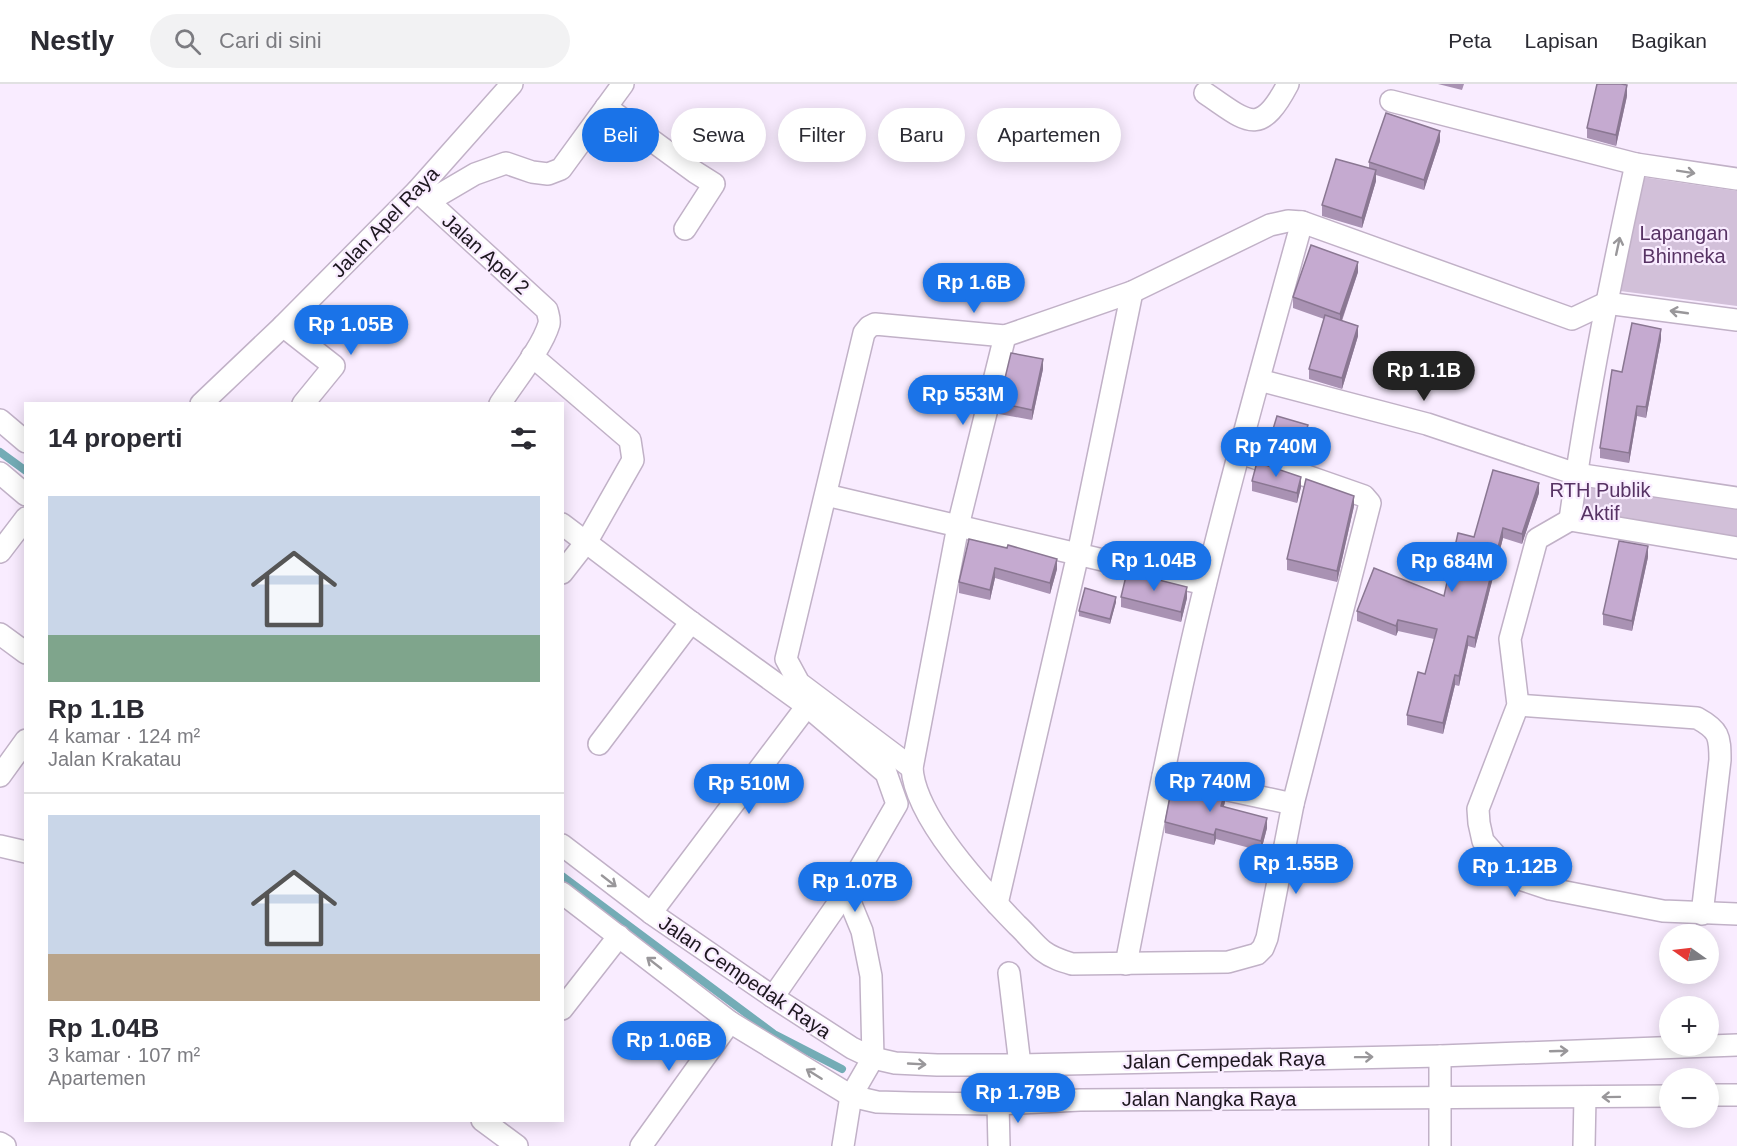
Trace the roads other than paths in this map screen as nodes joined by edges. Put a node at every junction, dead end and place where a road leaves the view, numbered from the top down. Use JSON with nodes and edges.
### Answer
{"nodes":[{"id":1,"x":512,"y":84,"type":"edge"},
{"id":2,"x":624,"y":84,"type":"edge"},
{"id":3,"x":1288,"y":84,"type":"edge"},
{"id":4,"x":1204,"y":93,"type":"dead end"},
{"id":5,"x":1390,"y":101,"type":"dead end"},
{"id":6,"x":606,"y":107,"type":"junction"},
{"id":7,"x":1636,"y":164,"type":"junction"},
{"id":8,"x":1737,"y":179,"type":"edge"},
{"id":9,"x":423,"y":196,"type":"junction"},
{"id":10,"x":1302,"y":222,"type":"junction"},
{"id":11,"x":685,"y":229,"type":"dead end"},
{"id":12,"x":1132,"y":292,"type":"junction"},
{"id":13,"x":1606,"y":303,"type":"junction"},
{"id":14,"x":1737,"y":320,"type":"edge"},
{"id":15,"x":283,"y":326,"type":"junction"},
{"id":16,"x":1005,"y":336,"type":"junction"},
{"id":17,"x":532,"y":356,"type":"junction"},
{"id":18,"x":1259,"y":380,"type":"junction"},
{"id":19,"x":202,"y":402,"type":"edge"},
{"id":20,"x":305,"y":402,"type":"edge"},
{"id":21,"x":501,"y":402,"type":"edge"},
{"id":22,"x":0,"y":420,"type":"edge"},
{"id":23,"x":24,"y":440,"type":"edge"},
{"id":24,"x":1238,"y":452,"type":"junction"},
{"id":25,"x":0,"y":473,"type":"edge"},
{"id":26,"x":1576,"y":474,"type":"junction"},
{"id":27,"x":24,"y":493,"type":"edge"},
{"id":28,"x":826,"y":495,"type":"junction"},
{"id":29,"x":1737,"y":498,"type":"edge"},
{"id":30,"x":1570,"y":520,"type":"junction"},
{"id":31,"x":24,"y":521,"type":"edge"},
{"id":32,"x":564,"y":525,"type":"edge"},
{"id":33,"x":958,"y":526,"type":"junction"},
{"id":34,"x":587,"y":541,"type":"junction"},
{"id":35,"x":1737,"y":548,"type":"edge"},
{"id":36,"x":0,"y":552,"type":"edge"},
{"id":37,"x":1078,"y":554,"type":"junction"},
{"id":38,"x":564,"y":570,"type":"edge"},
{"id":39,"x":1205,"y":584,"type":"junction"},
{"id":40,"x":690,"y":622,"type":"junction"},
{"id":41,"x":0,"y":634,"type":"edge"},
{"id":42,"x":24,"y":652,"type":"edge"},
{"id":43,"x":1518,"y":705,"type":"junction"},
{"id":44,"x":807,"y":706,"type":"junction"},
{"id":45,"x":24,"y":743,"type":"edge"},
{"id":46,"x":599,"y":744,"type":"dead end"},
{"id":47,"x":912,"y":768,"type":"junction"},
{"id":48,"x":0,"y":776,"type":"edge"},
{"id":49,"x":1163,"y":776,"type":"junction"},
{"id":50,"x":1293,"y":804,"type":"junction"},
{"id":51,"x":0,"y":846,"type":"edge"},
{"id":52,"x":564,"y":846,"type":"edge"},
{"id":53,"x":24,"y":852,"type":"edge"},
{"id":54,"x":846,"y":892,"type":"junction"},
{"id":55,"x":564,"y":895,"type":"edge"},
{"id":56,"x":997,"y":904,"type":"junction"},
{"id":57,"x":656,"y":907,"type":"junction"},
{"id":58,"x":1702,"y":914,"type":"junction"},
{"id":59,"x":1737,"y":914,"type":"edge"},
{"id":60,"x":619,"y":936,"type":"junction"},
{"id":61,"x":1126,"y":964,"type":"junction"},
{"id":62,"x":1009,"y":973,"type":"dead end"},
{"id":63,"x":773,"y":997,"type":"junction"},
{"id":64,"x":564,"y":1006,"type":"edge"},
{"id":65,"x":730,"y":1022,"type":"junction"},
{"id":66,"x":1734,"y":1044,"type":"edge"},
{"id":67,"x":1440,"y":1056,"type":"junction"},
{"id":68,"x":873,"y":1058,"type":"junction"},
{"id":69,"x":1020,"y":1065,"type":"junction"},
{"id":70,"x":1719,"y":1095,"type":"edge"},
{"id":71,"x":1737,"y":1095,"type":"edge"},
{"id":72,"x":851,"y":1096,"type":"junction"},
{"id":73,"x":1659,"y":1096,"type":"edge"},
{"id":74,"x":1585,"y":1097,"type":"junction"},
{"id":75,"x":1440,"y":1098,"type":"junction"},
{"id":76,"x":998,"y":1104,"type":"junction"},
{"id":77,"x":486,"y":1122,"type":"edge"},
{"id":78,"x":0,"y":1143,"type":"edge"},
{"id":79,"x":5,"y":1146,"type":"edge"},
{"id":80,"x":517,"y":1146,"type":"edge"},
{"id":81,"x":641,"y":1146,"type":"edge"},
{"id":82,"x":843,"y":1146,"type":"edge"},
{"id":83,"x":999,"y":1146,"type":"edge"},
{"id":84,"x":1440,"y":1146,"type":"edge"},
{"id":85,"x":1584,"y":1146,"type":"edge"}],
"edges":[{"from":1,"to":9,"type":"street","name":"Jalan Apel Raya"},
{"from":2,"to":6,"type":"street"},
{"from":3,"to":4,"type":"street"},
{"from":5,"to":7,"type":"street"},
{"from":6,"to":9,"type":"street"},
{"from":6,"to":11,"type":"street"},
{"from":7,"to":8,"type":"street","one_way":true},
{"from":13,"to":7,"type":"street","one_way":true},
{"from":9,"to":15,"type":"street","name":"Jalan Apel Raya"},
{"from":9,"to":17,"type":"street","name":"Jalan Apel 2"},
{"from":10,"to":12,"type":"street"},
{"from":10,"to":13,"type":"street"},
{"from":10,"to":18,"type":"street"},
{"from":12,"to":16,"type":"street"},
{"from":12,"to":37,"type":"street"},
{"from":14,"to":13,"type":"street","one_way":true},
{"from":13,"to":26,"type":"street"},
{"from":15,"to":19,"type":"street","name":"Jalan Apel Raya"},
{"from":15,"to":20,"type":"street"},
{"from":16,"to":28,"type":"street"},
{"from":16,"to":33,"type":"street"},
{"from":17,"to":21,"type":"street"},
{"from":17,"to":34,"type":"street"},
{"from":18,"to":24,"type":"street"},
{"from":18,"to":26,"type":"street"},
{"from":22,"to":23,"type":"street"},
{"from":24,"to":39,"type":"street"},
{"from":24,"to":50,"type":"street"},
{"from":25,"to":27,"type":"street"},
{"from":26,"to":29,"type":"street"},
{"from":26,"to":30,"type":"street"},
{"from":28,"to":33,"type":"street"},
{"from":28,"to":47,"type":"street"},
{"from":30,"to":35,"type":"street"},
{"from":30,"to":43,"type":"street"},
{"from":31,"to":36,"type":"street"},
{"from":32,"to":34,"type":"street"},
{"from":33,"to":37,"type":"street"},
{"from":33,"to":47,"type":"street"},
{"from":34,"to":38,"type":"street"},
{"from":34,"to":40,"type":"street"},
{"from":37,"to":39,"type":"street"},
{"from":37,"to":56,"type":"street"},
{"from":39,"to":49,"type":"street"},
{"from":40,"to":44,"type":"street"},
{"from":40,"to":46,"type":"street"},
{"from":41,"to":42,"type":"street"},
{"from":43,"to":58,"type":"street"},
{"from":43,"to":58,"type":"street"},
{"from":44,"to":54,"type":"street"},
{"from":44,"to":57,"type":"street"},
{"from":45,"to":48,"type":"street"},
{"from":47,"to":56,"type":"street"},
{"from":49,"to":50,"type":"street"},
{"from":49,"to":61,"type":"street"},
{"from":50,"to":61,"type":"street"},
{"from":51,"to":53,"type":"street"},
{"from":52,"to":57,"type":"street","name":"Jalan Cempedak Raya","one_way":true},
{"from":54,"to":63,"type":"street"},
{"from":54,"to":68,"type":"street"},
{"from":55,"to":60,"type":"street","name":"Jalan Nangka Raya"},
{"from":56,"to":61,"type":"street"},
{"from":57,"to":63,"type":"street","name":"Jalan Cempedak Raya"},
{"from":58,"to":59,"type":"street"},
{"from":60,"to":64,"type":"street"},
{"from":65,"to":60,"type":"street","name":"Jalan Nangka Raya","one_way":true},
{"from":62,"to":69,"type":"street"},
{"from":63,"to":68,"type":"street","name":"Jalan Cempedak Raya"},
{"from":72,"to":65,"type":"street","name":"Jalan Nangka Raya","one_way":true},
{"from":65,"to":81,"type":"street"},
{"from":67,"to":66,"type":"street","name":"Jalan Cempedak Raya","one_way":true},
{"from":69,"to":67,"type":"street","name":"Jalan Cempedak Raya","one_way":true},
{"from":67,"to":75,"type":"street"},
{"from":68,"to":69,"type":"street","name":"Jalan Cempedak Raya","one_way":true},
{"from":68,"to":72,"type":"street"},
{"from":70,"to":71,"type":"street"},
{"from":72,"to":76,"type":"street","name":"Jalan Nangka Raya"},
{"from":72,"to":82,"type":"street"},
{"from":73,"to":74,"type":"street","name":"Jalan Nangka Raya","one_way":true},
{"from":74,"to":75,"type":"street","name":"Jalan Nangka Raya"},
{"from":74,"to":85,"type":"street"},
{"from":75,"to":76,"type":"street","name":"Jalan Nangka Raya"},
{"from":75,"to":84,"type":"street"},
{"from":76,"to":83,"type":"street"},
{"from":77,"to":80,"type":"street"},
{"from":78,"to":79,"type":"street"}]}
